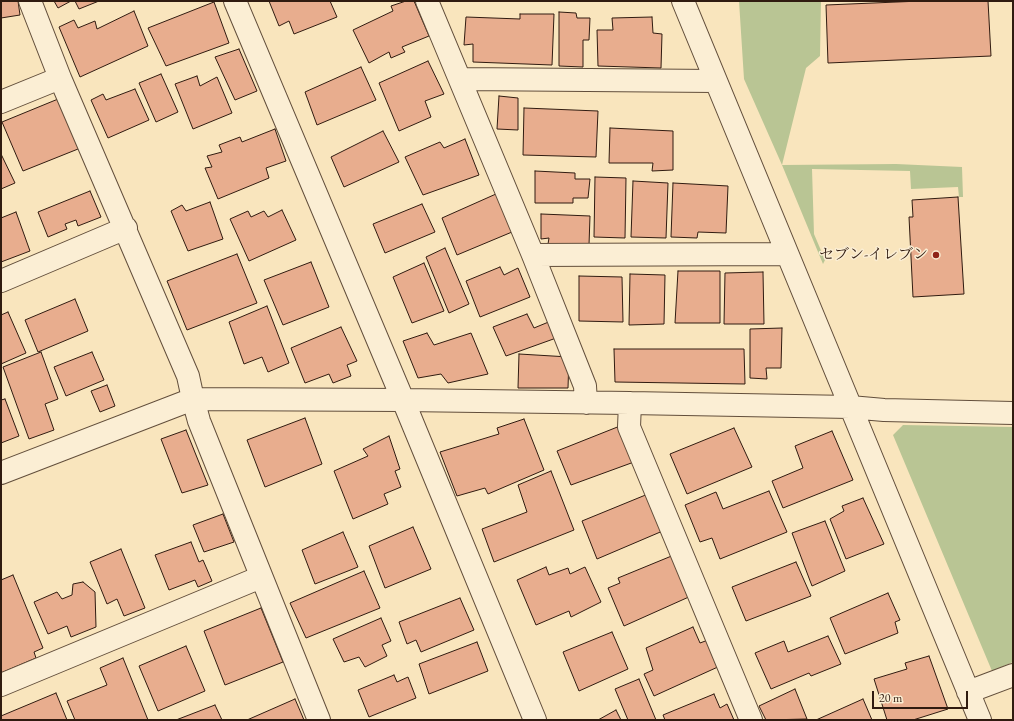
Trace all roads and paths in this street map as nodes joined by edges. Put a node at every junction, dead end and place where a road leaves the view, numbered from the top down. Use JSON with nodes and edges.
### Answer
{"nodes":[{"id":1,"x":30,"y":1,"type":"edge"},
{"id":2,"x":235,"y":1,"type":"edge"},
{"id":3,"x":427,"y":1,"type":"edge"},
{"id":4,"x":683,"y":1,"type":"edge"},
{"id":5,"x":60,"y":78,"type":"junction"},
{"id":6,"x":460,"y":78,"type":"junction"},
{"id":7,"x":716,"y":80,"type":"junction"},
{"id":8,"x":1,"y":102,"type":"edge"},
{"id":9,"x":126,"y":228,"type":"junction"},
{"id":10,"x":787,"y":254,"type":"junction"},
{"id":11,"x":533,"y":255,"type":"junction"},
{"id":12,"x":1,"y":281,"type":"edge"},
{"id":13,"x":193,"y":399,"type":"junction"},
{"id":14,"x":403,"y":400,"type":"junction"},
{"id":15,"x":586,"y":403,"type":"junction"},
{"id":16,"x":630,"y":403,"type":"junction"},
{"id":17,"x":850,"y":407,"type":"junction"},
{"id":18,"x":1013,"y":413,"type":"edge"},
{"id":19,"x":1,"y":473,"type":"edge"},
{"id":20,"x":261,"y":577,"type":"junction"},
{"id":21,"x":1013,"y":675,"type":"edge"},
{"id":22,"x":1,"y":684,"type":"edge"},
{"id":23,"x":968,"y":692,"type":"junction"},
{"id":24,"x":319,"y":720,"type":"edge"},
{"id":25,"x":535,"y":720,"type":"edge"},
{"id":26,"x":751,"y":720,"type":"edge"},
{"id":27,"x":980,"y":720,"type":"edge"}],
"edges":[{"from":1,"to":5,"type":"street"},
{"from":2,"to":14,"type":"street"},
{"from":3,"to":6,"type":"street"},
{"from":4,"to":7,"type":"street"},
{"from":5,"to":8,"type":"street"},
{"from":5,"to":9,"type":"street"},
{"from":6,"to":7,"type":"street"},
{"from":6,"to":11,"type":"street"},
{"from":7,"to":10,"type":"street"},
{"from":9,"to":12,"type":"street"},
{"from":9,"to":13,"type":"street"},
{"from":10,"to":11,"type":"street"},
{"from":10,"to":17,"type":"street"},
{"from":11,"to":15,"type":"street"},
{"from":13,"to":14,"type":"street"},
{"from":13,"to":19,"type":"street"},
{"from":13,"to":20,"type":"street"},
{"from":14,"to":15,"type":"street"},
{"from":14,"to":25,"type":"street"},
{"from":15,"to":16,"type":"street"},
{"from":16,"to":17,"type":"street"},
{"from":16,"to":26,"type":"street"},
{"from":17,"to":18,"type":"street"},
{"from":17,"to":23,"type":"street"},
{"from":20,"to":22,"type":"street"},
{"from":20,"to":24,"type":"street"},
{"from":21,"to":23,"type":"street"},
{"from":23,"to":27,"type":"street"}]}
